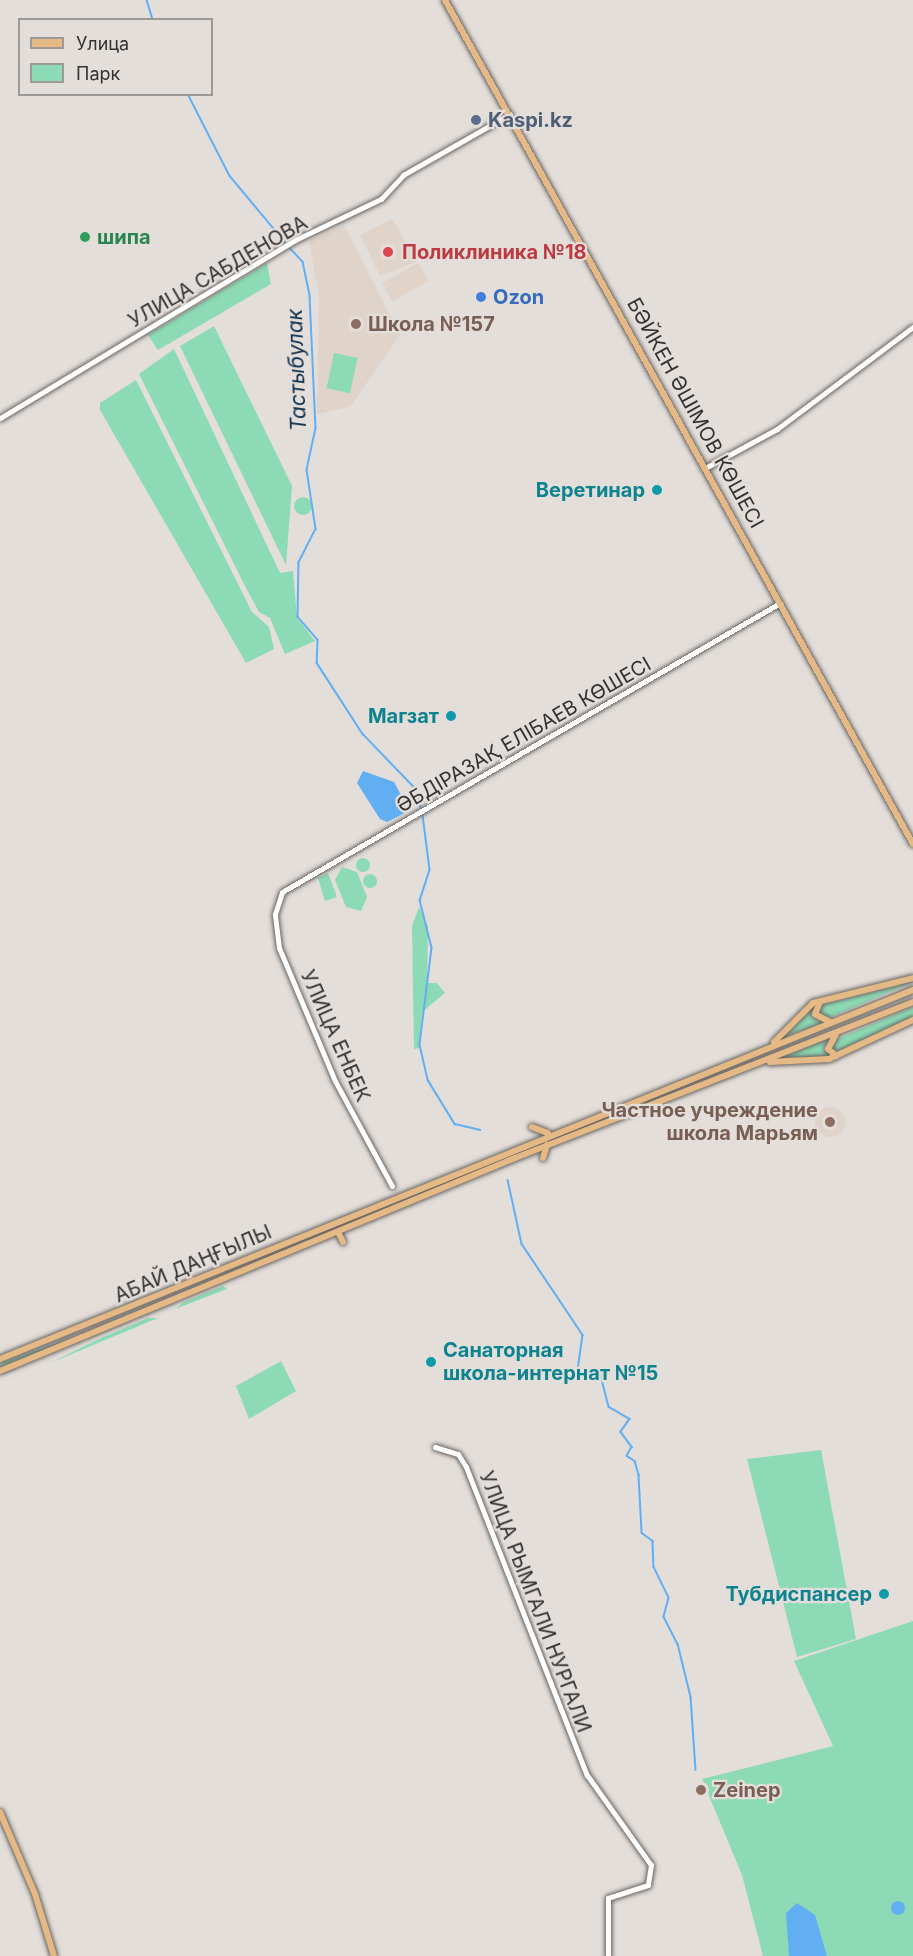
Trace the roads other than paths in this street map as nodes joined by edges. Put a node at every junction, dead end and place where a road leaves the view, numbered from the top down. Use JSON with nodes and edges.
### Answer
{"nodes":[{"id":1,"x":445,"y":0,"type":"edge"},
{"id":2,"x":510,"y":114,"type":"junction"},
{"id":3,"x":913,"y":327,"type":"edge"},
{"id":4,"x":0,"y":418,"type":"edge"},
{"id":5,"x":705,"y":468,"type":"junction"},
{"id":6,"x":780,"y":603,"type":"junction"},
{"id":7,"x":913,"y":844,"type":"edge"},
{"id":8,"x":282,"y":892,"type":"joint"},
{"id":9,"x":913,"y":978,"type":"edge"},
{"id":10,"x":913,"y":990,"type":"edge"},
{"id":11,"x":821,"y":1002,"type":"junction"},
{"id":12,"x":913,"y":1002,"type":"edge"},
{"id":13,"x":913,"y":1020,"type":"edge"},
{"id":14,"x":831,"y":1022,"type":"junction"},
{"id":15,"x":837,"y":1033,"type":"junction"},
{"id":16,"x":769,"y":1046,"type":"junction"},
{"id":17,"x":837,"y":1056,"type":"junction"},
{"id":18,"x":697,"y":1064,"type":"dead end"},
{"id":19,"x":757,"y":1064,"type":"junction"},
{"id":20,"x":700,"y":1073,"type":"junction"},
{"id":21,"x":687,"y":1078,"type":"junction"},
{"id":22,"x":692,"y":1090,"type":"junction"},
{"id":23,"x":532,"y":1127,"type":"dead end"},
{"id":24,"x":549,"y":1133,"type":"junction"},
{"id":25,"x":547,"y":1145,"type":"junction"},
{"id":26,"x":543,"y":1158,"type":"dead end"},
{"id":27,"x":392,"y":1186,"type":"dead end"},
{"id":28,"x":330,"y":1212,"type":"dead end"},
{"id":29,"x":334,"y":1221,"type":"junction"},
{"id":30,"x":338,"y":1233,"type":"junction"},
{"id":31,"x":343,"y":1242,"type":"dead end"},
{"id":32,"x":68,"y":1335,"type":"junction"},
{"id":33,"x":72,"y":1345,"type":"junction"},
{"id":34,"x":0,"y":1359,"type":"edge"},
{"id":35,"x":0,"y":1371,"type":"edge"},
{"id":36,"x":435,"y":1447,"type":"dead end"},
{"id":37,"x":0,"y":1812,"type":"edge"},
{"id":38,"x":54,"y":1956,"type":"edge"},
{"id":39,"x":608,"y":1956,"type":"edge"}],
"edges":[{"from":1,"to":2,"type":"main road","name":"БӘЙКЕН ӘШІМОВ КӨШЕСІ"},
{"from":2,"to":4,"type":"street","name":"УЛИЦА САБДЕНОВА"},
{"from":2,"to":5,"type":"main road","name":"БӘЙКЕН ӘШІМОВ КӨШЕСІ"},
{"from":3,"to":5,"type":"street"},
{"from":5,"to":6,"type":"main road","name":"БӘЙКЕН ӘШІМОВ КӨШЕСІ"},
{"from":6,"to":7,"type":"main road","name":"БӘЙКЕН ӘШІМОВ КӨШЕСІ"},
{"from":6,"to":8,"type":"street","name":"ӘБДІРАЗАҚ ЕЛІБАЕВ КӨШЕСІ"},
{"from":8,"to":27,"type":"street","name":"УЛИЦА ЕНБЕК"},
{"from":9,"to":11,"type":"main road"},
{"from":10,"to":14,"type":"main road","name":"АБАЙ ДАҢҒЫЛЫ"},
{"from":11,"to":14,"type":"main road"},
{"from":11,"to":16,"type":"main road"},
{"from":12,"to":15,"type":"main road"},
{"from":13,"to":17,"type":"main road"},
{"from":14,"to":16,"type":"main road","name":"АБАЙ ДАҢҒЫЛЫ"},
{"from":15,"to":17,"type":"main road"},
{"from":15,"to":19,"type":"main road"},
{"from":16,"to":20,"type":"main road","name":"АБАЙ ДАҢҒЫЛЫ"},
{"from":17,"to":19,"type":"main road"},
{"from":18,"to":20,"type":"main road"},
{"from":19,"to":22,"type":"main road"},
{"from":20,"to":21,"type":"main road","name":"АБАЙ ДАҢҒЫЛЫ"},
{"from":21,"to":22,"type":"main road"},
{"from":21,"to":24,"type":"main road","name":"АБАЙ ДАҢҒЫЛЫ"},
{"from":22,"to":25,"type":"main road"},
{"from":23,"to":24,"type":"main road"},
{"from":24,"to":29,"type":"main road","name":"АБАЙ ДАҢҒЫЛЫ"},
{"from":25,"to":26,"type":"main road"},
{"from":25,"to":30,"type":"main road"},
{"from":28,"to":29,"type":"main road"},
{"from":29,"to":32,"type":"main road","name":"АБАЙ ДАҢҒЫЛЫ"},
{"from":30,"to":31,"type":"main road"},
{"from":30,"to":33,"type":"main road"},
{"from":32,"to":33,"type":"main road"},
{"from":32,"to":34,"type":"main road","name":"АБАЙ ДАҢҒЫЛЫ"},
{"from":33,"to":35,"type":"main road"},
{"from":36,"to":39,"type":"street","name":"УЛИЦА РЫМГАЛИ НУРГАЛИ"},
{"from":37,"to":38,"type":"main road"}]}
